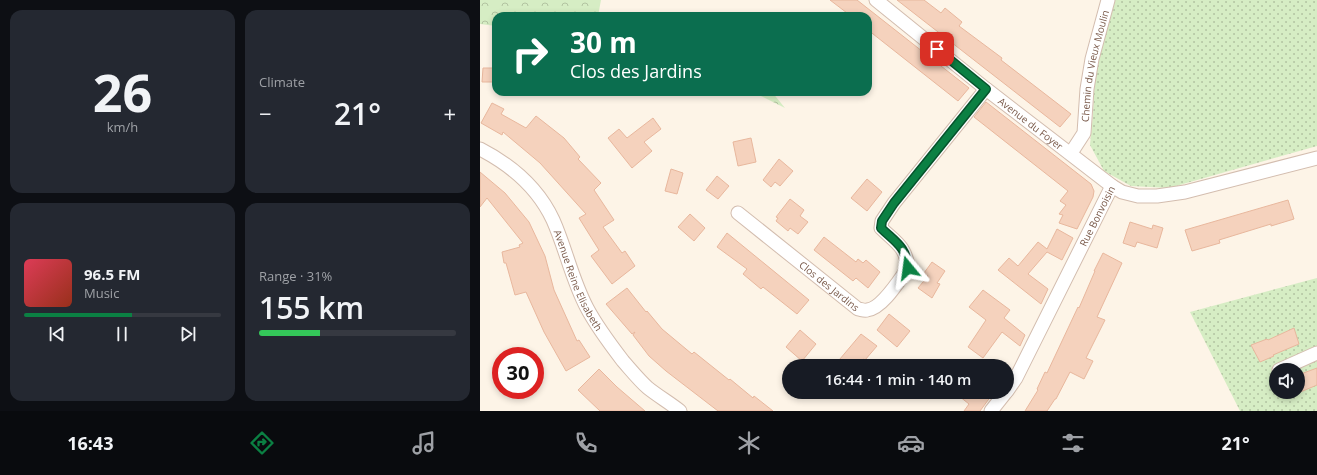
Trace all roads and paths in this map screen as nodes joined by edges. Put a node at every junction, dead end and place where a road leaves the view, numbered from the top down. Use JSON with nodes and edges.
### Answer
{"nodes":[{"id":1,"x":876,"y":0,"type":"edge"},
{"id":2,"x":1108,"y":0,"type":"edge"},
{"id":3,"x":986,"y":89,"type":"junction"},
{"id":4,"x":480,"y":149,"type":"edge"},
{"id":5,"x":1071,"y":154,"type":"junction"},
{"id":6,"x":1317,"y":158,"type":"edge"},
{"id":7,"x":1112,"y":186,"type":"junction"},
{"id":8,"x":738,"y":213,"type":"dead end"},
{"id":9,"x":1317,"y":353,"type":"edge"},
{"id":10,"x":1295,"y":363,"type":"edge"},
{"id":11,"x":1014,"y":381,"type":"edge"},
{"id":12,"x":1000,"y":399,"type":"edge"},
{"id":13,"x":680,"y":411,"type":"edge"},
{"id":14,"x":991,"y":411,"type":"edge"}],
"edges":[{"from":1,"to":3,"type":"street","name":"Avenue du Foyer"},
{"from":2,"to":5,"type":"street","name":"Chemin du Vieux Moulin"},
{"from":3,"to":5,"type":"street","name":"Avenue du Foyer"},
{"from":3,"to":8,"type":"street","name":"Clos des Jardins"},
{"from":4,"to":13,"type":"street","name":"Avenue Reine Elisabeth"},
{"from":5,"to":7,"type":"street","name":"Avenue du Foyer"},
{"from":6,"to":7,"type":"street","name":"Rue Bonvoisin"},
{"from":7,"to":11,"type":"street","name":"Rue Bonvoisin"},
{"from":9,"to":10,"type":"street"},
{"from":12,"to":14,"type":"street","name":"Rue Bonvoisin"}]}
